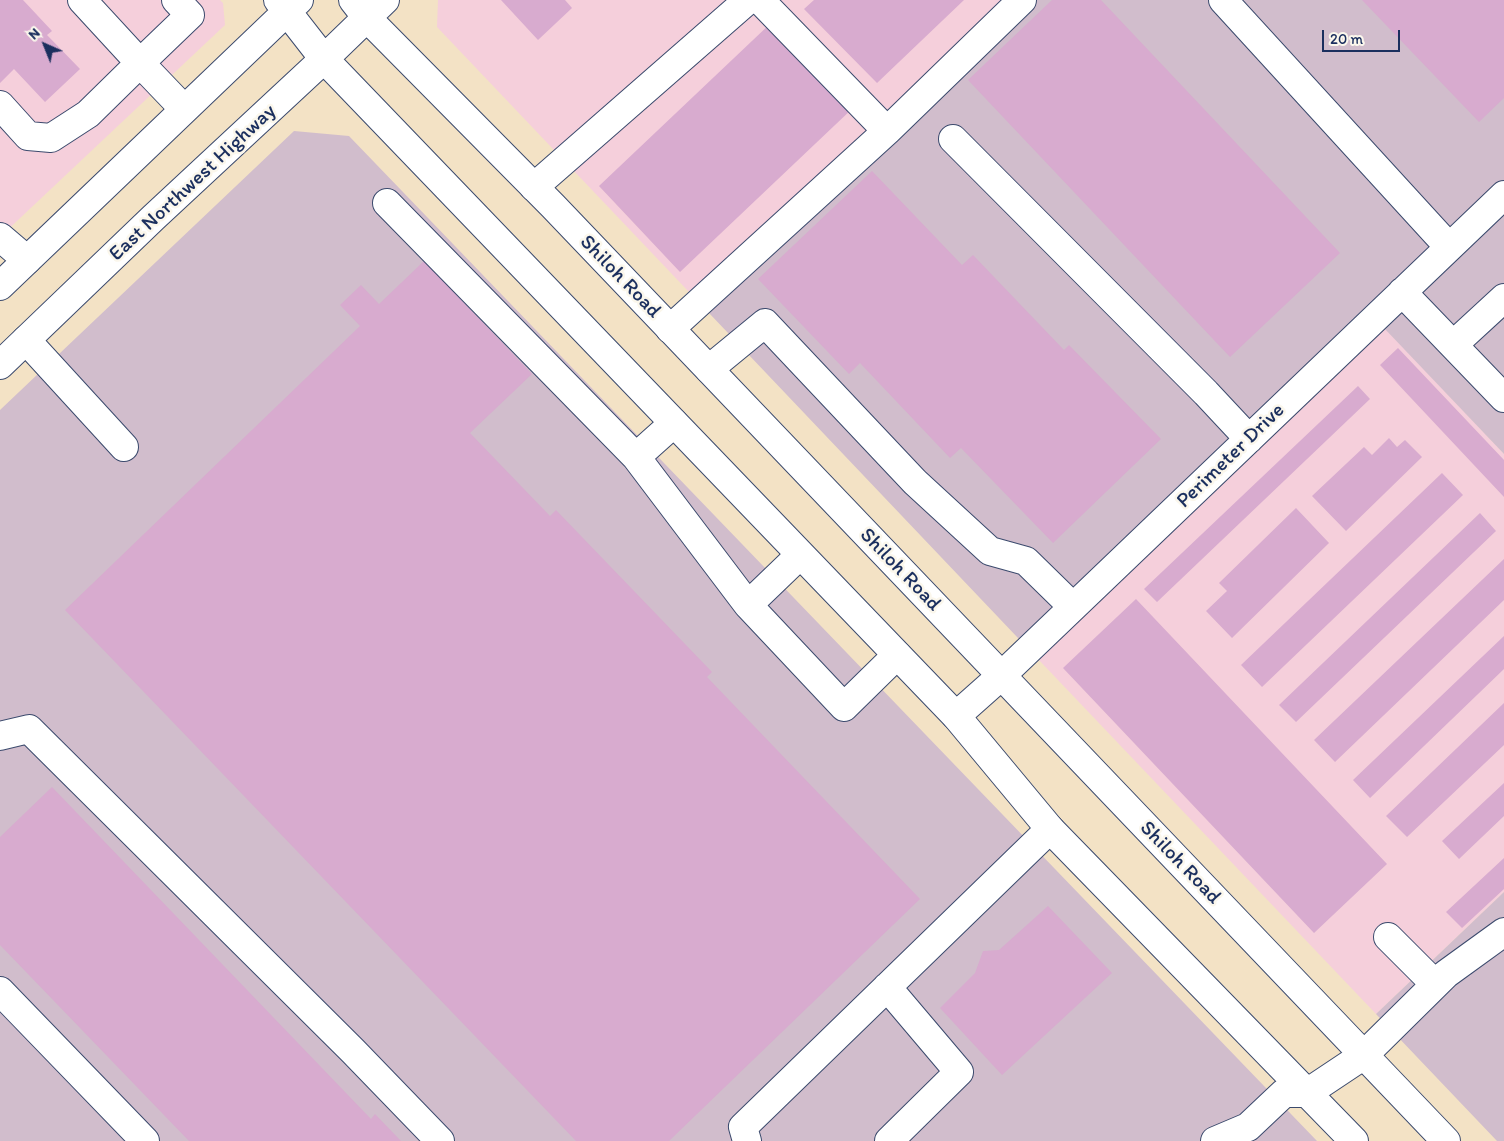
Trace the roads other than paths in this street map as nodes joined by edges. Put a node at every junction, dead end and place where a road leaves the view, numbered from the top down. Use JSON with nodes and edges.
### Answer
{"nodes":[{"id":1,"x":82,"y":0,"type":"edge"},
{"id":2,"x":176,"y":0,"type":"edge"},
{"id":3,"x":748,"y":0,"type":"edge"},
{"id":4,"x":760,"y":0,"type":"edge"},
{"id":5,"x":1022,"y":0,"type":"edge"},
{"id":6,"x":1223,"y":0,"type":"edge"},
{"id":7,"x":288,"y":4,"type":"edge"},
{"id":8,"x":368,"y":6,"type":"edge"},
{"id":9,"x":324,"y":60,"type":"junction"},
{"id":10,"x":140,"y":63,"type":"junction"},
{"id":11,"x":0,"y":105,"type":"edge"},
{"id":12,"x":184,"y":109,"type":"junction"},
{"id":13,"x":887,"y":131,"type":"junction"},
{"id":14,"x":953,"y":139,"type":"dead end"},
{"id":15,"x":534,"y":187,"type":"junction"},
{"id":16,"x":1504,"y":194,"type":"edge"},
{"id":17,"x":387,"y":203,"type":"dead end"},
{"id":18,"x":0,"y":236,"type":"edge"},
{"id":19,"x":1449,"y":247,"type":"junction"},
{"id":20,"x":27,"y":260,"type":"junction"},
{"id":21,"x":0,"y":286,"type":"edge"},
{"id":22,"x":1402,"y":292,"type":"junction"},
{"id":23,"x":1504,"y":298,"type":"edge"},
{"id":24,"x":670,"y":329,"type":"junction"},
{"id":25,"x":26,"y":340,"type":"junction"},
{"id":26,"x":1453,"y":345,"type":"junction"},
{"id":27,"x":0,"y":365,"type":"edge"},
{"id":28,"x":709,"y":369,"type":"junction"},
{"id":29,"x":1504,"y":398,"type":"edge"},
{"id":30,"x":674,"y":424,"type":"junction"},
{"id":31,"x":1249,"y":439,"type":"junction"},
{"id":32,"x":124,"y":447,"type":"dead end"},
{"id":33,"x":636,"y":457,"type":"junction"},
{"id":34,"x":800,"y":555,"type":"junction"},
{"id":35,"x":748,"y":605,"type":"junction"},
{"id":36,"x":1073,"y":607,"type":"junction"},
{"id":37,"x":897,"y":655,"type":"junction"},
{"id":38,"x":1001,"y":676,"type":"junction"},
{"id":39,"x":956,"y":716,"type":"junction"},
{"id":40,"x":0,"y":736,"type":"edge"},
{"id":41,"x":1050,"y":829,"type":"junction"},
{"id":42,"x":1504,"y":932,"type":"edge"},
{"id":43,"x":1388,"y":937,"type":"dead end"},
{"id":44,"x":1435,"y":984,"type":"junction"},
{"id":45,"x":887,"y":987,"type":"junction"},
{"id":46,"x":0,"y":991,"type":"edge"},
{"id":47,"x":1364,"y":1055,"type":"junction"},
{"id":48,"x":1307,"y":1093,"type":"junction"},
{"id":49,"x":1255,"y":1134,"type":"edge"},
{"id":50,"x":145,"y":1141,"type":"edge"},
{"id":51,"x":440,"y":1141,"type":"edge"},
{"id":52,"x":747,"y":1141,"type":"edge"},
{"id":53,"x":889,"y":1141,"type":"edge"},
{"id":54,"x":1215,"y":1141,"type":"edge"},
{"id":55,"x":1354,"y":1141,"type":"edge"},
{"id":56,"x":1446,"y":1141,"type":"edge"}],
"edges":[{"from":1,"to":10,"type":"main road"},
{"from":2,"to":10,"type":"main road"},
{"from":3,"to":15,"type":"main road"},
{"from":4,"to":13,"type":"main road"},
{"from":5,"to":13,"type":"main road"},
{"from":6,"to":19,"type":"main road"},
{"from":7,"to":9,"type":"main road"},
{"from":7,"to":12,"type":"main road"},
{"from":8,"to":9,"type":"main road","name":"East Northwest Highway"},
{"from":8,"to":15,"type":"main road","name":"Shiloh Road"},
{"from":9,"to":25,"type":"main road","name":"East Northwest Highway"},
{"from":9,"to":30,"type":"main road"},
{"from":10,"to":11,"type":"main road"},
{"from":10,"to":12,"type":"main road"},
{"from":12,"to":20,"type":"main road"},
{"from":13,"to":24,"type":"main road"},
{"from":14,"to":31,"type":"main road"},
{"from":15,"to":24,"type":"main road","name":"Shiloh Road"},
{"from":16,"to":19,"type":"main road","name":"Perimeter Drive"},
{"from":17,"to":33,"type":"main road"},
{"from":18,"to":20,"type":"main road"},
{"from":19,"to":22,"type":"main road","name":"Perimeter Drive"},
{"from":20,"to":21,"type":"main road"},
{"from":22,"to":26,"type":"main road"},
{"from":22,"to":31,"type":"main road","name":"Perimeter Drive"},
{"from":23,"to":26,"type":"main road"},
{"from":24,"to":28,"type":"main road","name":"Shiloh Road"},
{"from":25,"to":27,"type":"main road","name":"East Northwest Highway"},
{"from":25,"to":32,"type":"main road"},
{"from":26,"to":29,"type":"main road"},
{"from":28,"to":36,"type":"main road"},
{"from":28,"to":38,"type":"main road","name":"Shiloh Road"},
{"from":30,"to":33,"type":"main road"},
{"from":30,"to":34,"type":"main road"},
{"from":31,"to":36,"type":"main road","name":"Perimeter Drive"},
{"from":33,"to":35,"type":"main road"},
{"from":34,"to":35,"type":"main road"},
{"from":34,"to":37,"type":"main road"},
{"from":35,"to":37,"type":"main road"},
{"from":36,"to":38,"type":"main road","name":"Perimeter Drive"},
{"from":37,"to":39,"type":"main road"},
{"from":38,"to":39,"type":"main road","name":"Perimeter Drive"},
{"from":38,"to":47,"type":"main road","name":"Shiloh Road"},
{"from":39,"to":41,"type":"main road"},
{"from":40,"to":51,"type":"main road"},
{"from":41,"to":45,"type":"main road"},
{"from":41,"to":48,"type":"main road"},
{"from":42,"to":44,"type":"main road"},
{"from":43,"to":44,"type":"main road"},
{"from":44,"to":47,"type":"main road"},
{"from":45,"to":52,"type":"main road"},
{"from":45,"to":53,"type":"main road"},
{"from":46,"to":50,"type":"main road"},
{"from":47,"to":48,"type":"main road"},
{"from":47,"to":56,"type":"main road","name":"Shiloh Road"},
{"from":48,"to":49,"type":"main road"},
{"from":48,"to":55,"type":"main road"},
{"from":49,"to":54,"type":"main road"}]}
